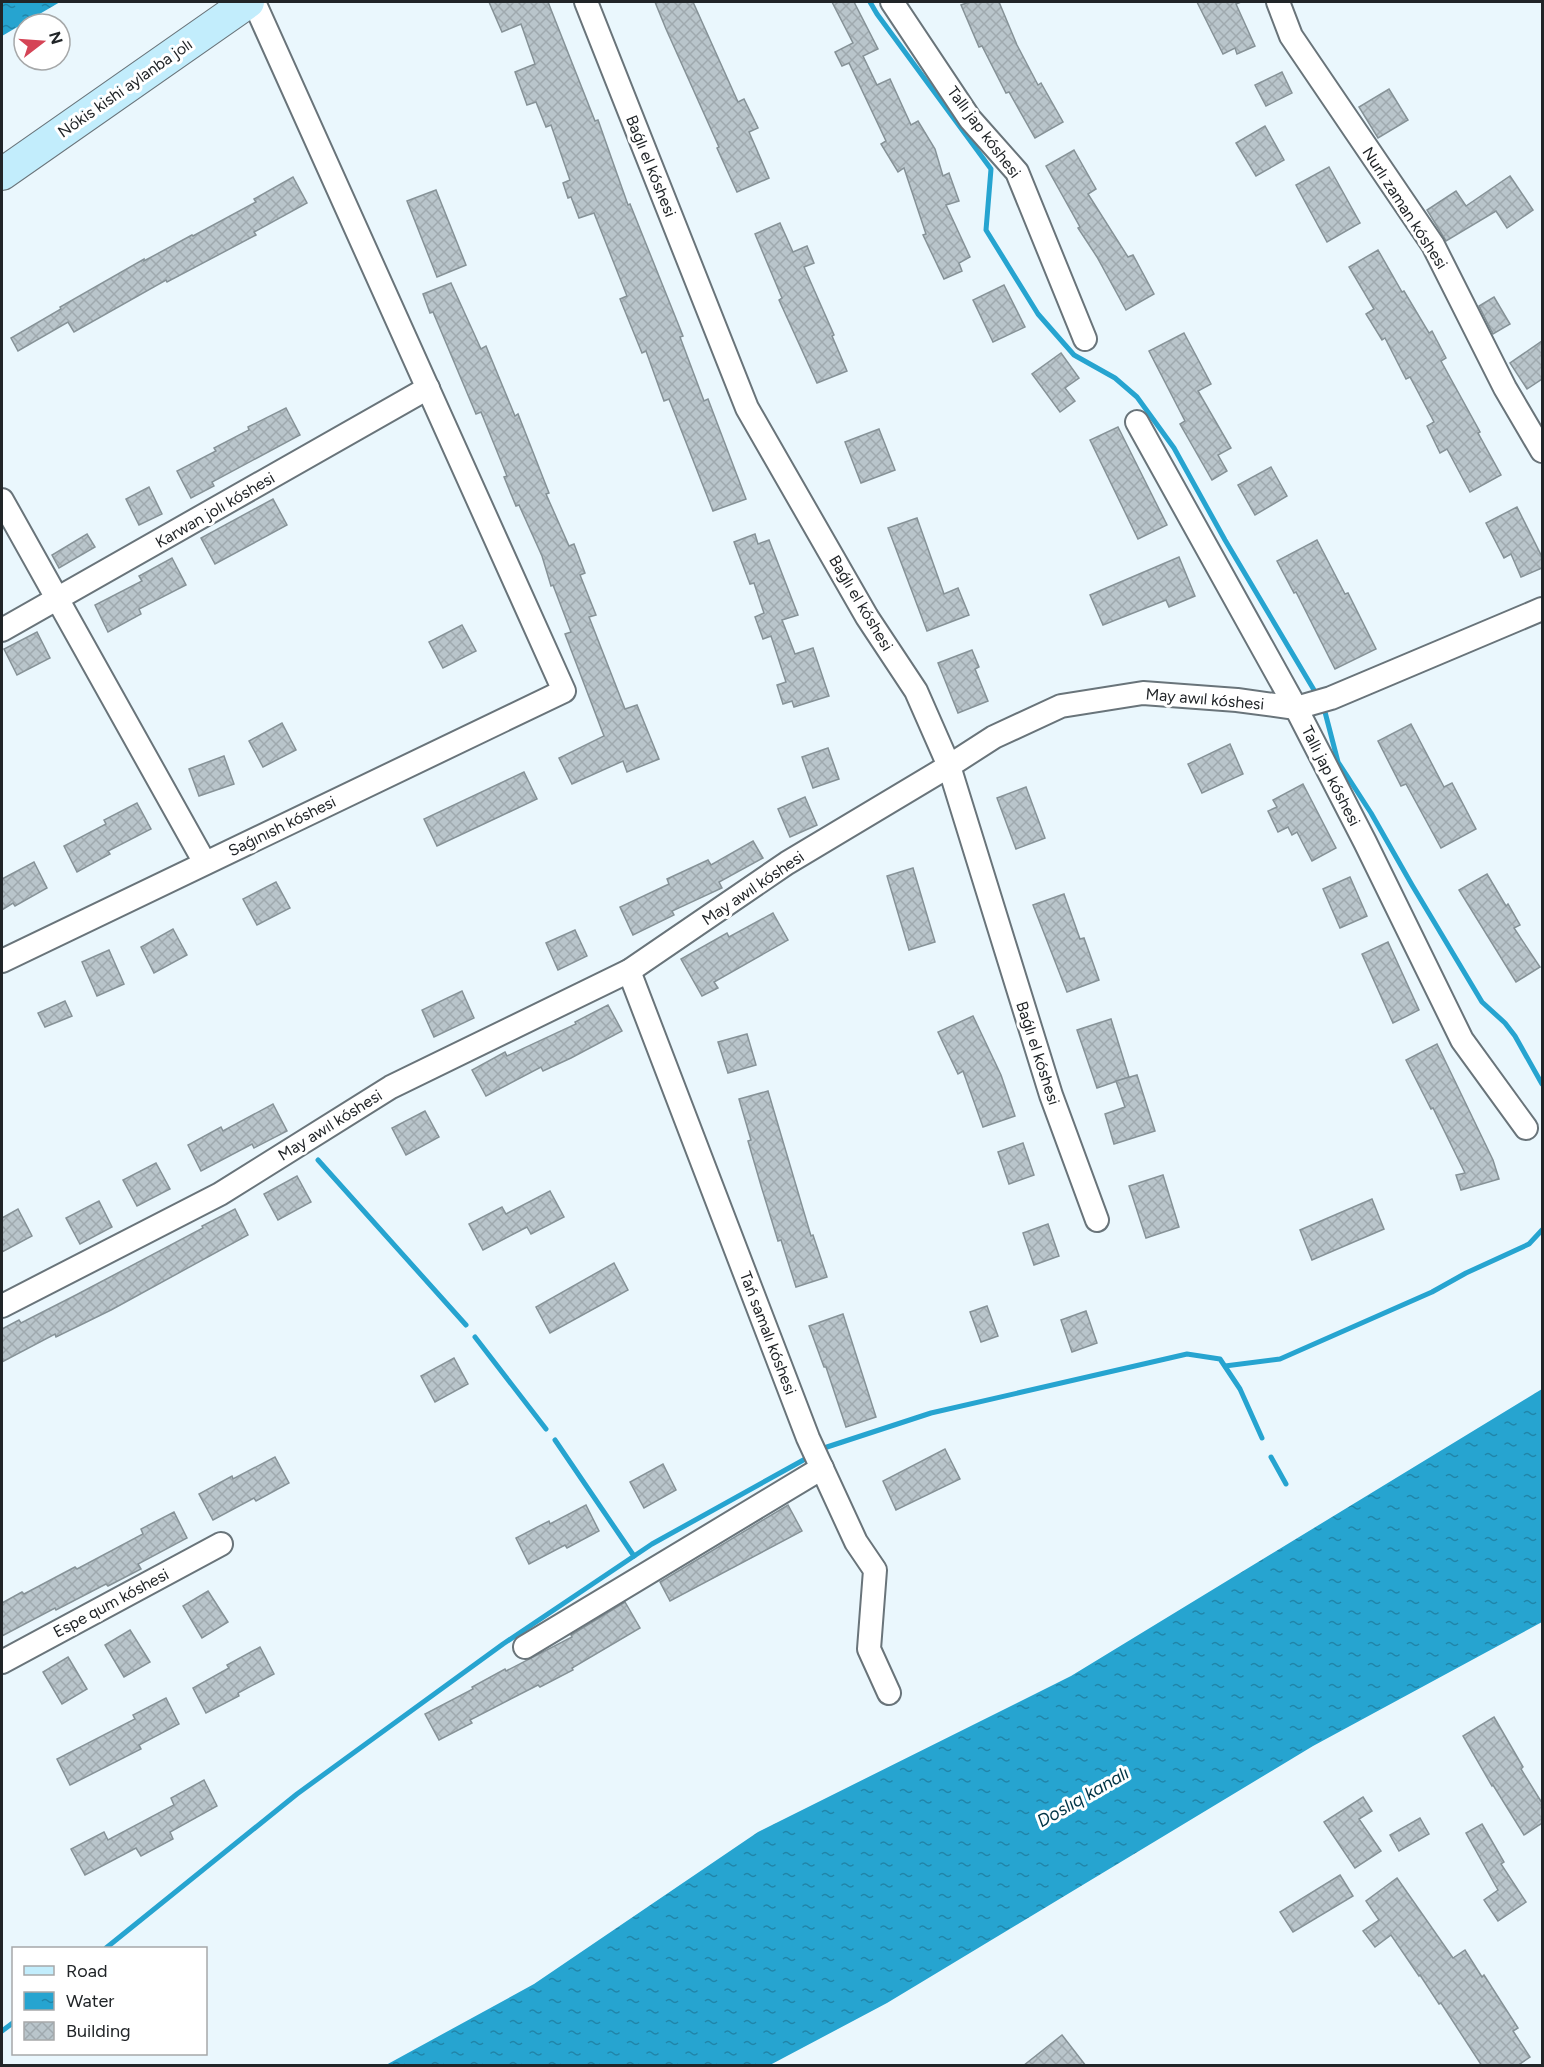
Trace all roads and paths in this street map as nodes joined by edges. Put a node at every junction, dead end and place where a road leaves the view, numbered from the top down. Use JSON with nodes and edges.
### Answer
{"nodes":[{"id":1,"x":248,"y":2,"type":"edge"},
{"id":2,"x":254,"y":2,"type":"edge"},
{"id":3,"x":586,"y":2,"type":"edge"},
{"id":4,"x":892,"y":2,"type":"edge"},
{"id":5,"x":1278,"y":2,"type":"edge"},
{"id":6,"x":2,"y":174,"type":"edge"},
{"id":7,"x":1085,"y":339,"type":"dead end"},
{"id":8,"x":428,"y":388,"type":"junction"},
{"id":9,"x":1137,"y":422,"type":"dead end"},
{"id":10,"x":1542,"y":452,"type":"edge"},
{"id":11,"x":2,"y":500,"type":"edge"},
{"id":12,"x":56,"y":600,"type":"junction"},
{"id":13,"x":1542,"y":609,"type":"edge"},
{"id":14,"x":2,"y":630,"type":"edge"},
{"id":15,"x":1296,"y":708,"type":"junction"},
{"id":16,"x":949,"y":766,"type":"junction"},
{"id":17,"x":205,"y":863,"type":"junction"},
{"id":18,"x":2,"y":961,"type":"edge"},
{"id":19,"x":629,"y":971,"type":"junction"},
{"id":20,"x":1526,"y":1128,"type":"dead end"},
{"id":21,"x":1097,"y":1220,"type":"dead end"},
{"id":22,"x":2,"y":1306,"type":"edge"},
{"id":23,"x":822,"y":1468,"type":"junction"},
{"id":24,"x":220,"y":1544,"type":"dead end"},
{"id":25,"x":525,"y":1647,"type":"dead end"},
{"id":26,"x":2,"y":1662,"type":"edge"},
{"id":27,"x":889,"y":1693,"type":"dead end"}],
"edges":[{"from":1,"to":6,"type":"main road","name":"Nókis kishi aylanba jolı"},
{"from":2,"to":8,"type":"street"},
{"from":3,"to":16,"type":"street","name":"Baǵlı el kóshesi"},
{"from":4,"to":7,"type":"street","name":"Tallı jap kóshesi"},
{"from":5,"to":10,"type":"street","name":"Nurlı zaman kóshesi"},
{"from":8,"to":12,"type":"street","name":"Karwan jolı kóshesi"},
{"from":8,"to":17,"type":"street","name":"Saǵınısh kóshesi"},
{"from":9,"to":15,"type":"street","name":"Tallı jap kóshesi"},
{"from":11,"to":12,"type":"street"},
{"from":12,"to":14,"type":"street","name":"Karwan jolı kóshesi"},
{"from":12,"to":17,"type":"street"},
{"from":13,"to":15,"type":"street","name":"May awıl kóshesi"},
{"from":15,"to":16,"type":"street","name":"May awıl kóshesi"},
{"from":15,"to":20,"type":"street","name":"Tallı jap kóshesi"},
{"from":16,"to":19,"type":"street","name":"May awıl kóshesi"},
{"from":16,"to":21,"type":"street","name":"Baǵlı el kóshesi"},
{"from":17,"to":18,"type":"street","name":"Saǵınısh kóshesi"},
{"from":19,"to":22,"type":"street","name":"May awıl kóshesi"},
{"from":19,"to":23,"type":"street","name":"Tań samalı kóshesi"},
{"from":23,"to":25,"type":"street"},
{"from":23,"to":27,"type":"street","name":"Tań samalı kóshesi"},
{"from":24,"to":26,"type":"street","name":"Espe qum kóshesi"}]}
